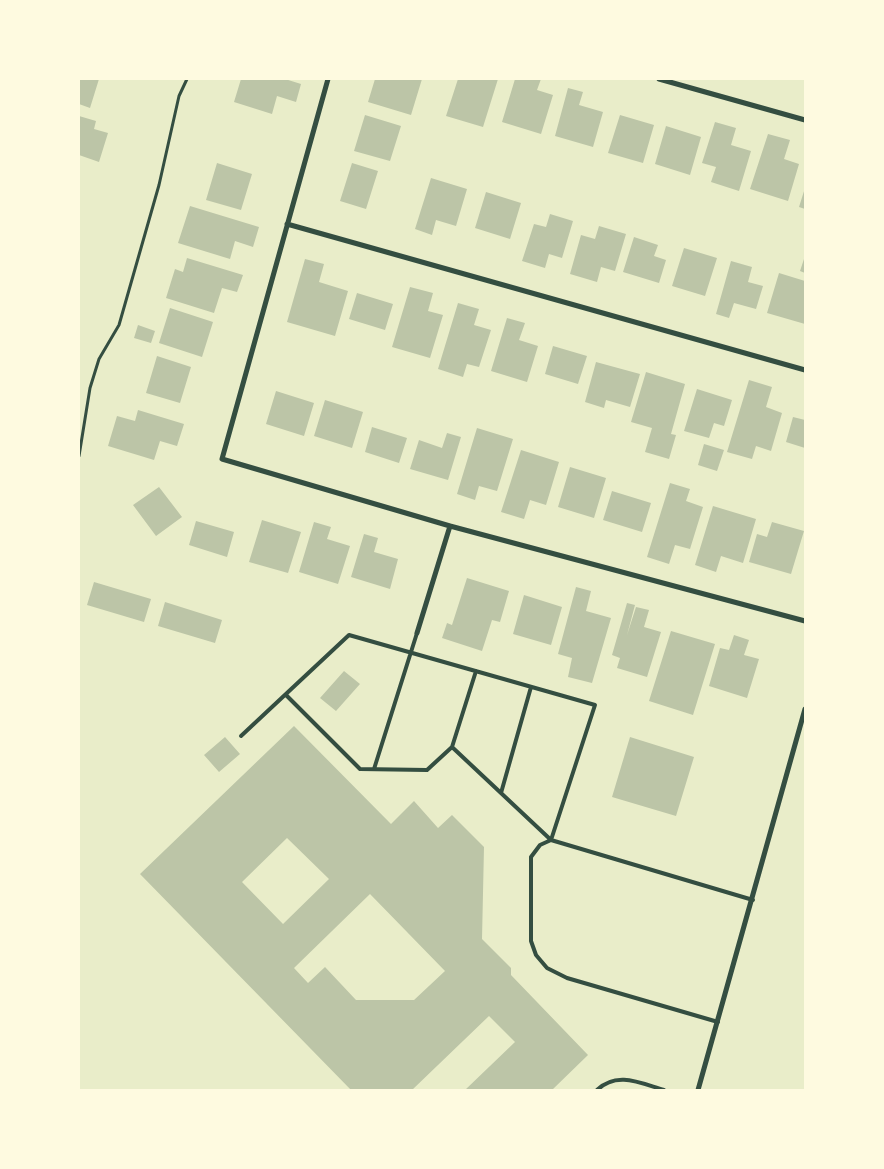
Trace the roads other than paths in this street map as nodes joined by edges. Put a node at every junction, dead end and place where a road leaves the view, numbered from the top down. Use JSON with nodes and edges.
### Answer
{"nodes":[{"id":1,"x":328,"y":79,"type":"edge"},
{"id":2,"x":659,"y":79,"type":"edge"},
{"id":3,"x":805,"y":120,"type":"edge"},
{"id":4,"x":287,"y":224,"type":"junction"},
{"id":5,"x":805,"y":370,"type":"edge"},
{"id":6,"x":450,"y":526,"type":"junction"},
{"id":7,"x":805,"y":621,"type":"edge"},
{"id":8,"x":417,"y":633,"type":"joint"},
{"id":9,"x":411,"y":653,"type":"junction"},
{"id":10,"x":476,"y":671,"type":"junction"},
{"id":11,"x":531,"y":687,"type":"junction"},
{"id":12,"x":286,"y":695,"type":"junction"},
{"id":13,"x":805,"y":709,"type":"edge"},
{"id":14,"x":241,"y":736,"type":"dead end"},
{"id":15,"x":452,"y":747,"type":"junction"},
{"id":16,"x":374,"y":769,"type":"junction"},
{"id":17,"x":501,"y":793,"type":"junction"},
{"id":18,"x":551,"y":840,"type":"junction"},
{"id":19,"x":753,"y":900,"type":"junction"},
{"id":20,"x":718,"y":1022,"type":"junction"},
{"id":21,"x":597,"y":1090,"type":"edge"},
{"id":22,"x":664,"y":1090,"type":"edge"},
{"id":23,"x":698,"y":1090,"type":"edge"}],
"edges":[{"from":1,"to":4,"type":"street"},
{"from":2,"to":3,"type":"street"},
{"from":4,"to":5,"type":"street"},
{"from":4,"to":6,"type":"street"},
{"from":6,"to":7,"type":"street"},
{"from":6,"to":8,"type":"street"},
{"from":8,"to":9,"type":"lane"},
{"from":9,"to":10,"type":"lane"},
{"from":9,"to":12,"type":"lane"},
{"from":9,"to":16,"type":"lane"},
{"from":10,"to":11,"type":"lane"},
{"from":10,"to":15,"type":"lane"},
{"from":11,"to":17,"type":"lane"},
{"from":11,"to":18,"type":"lane"},
{"from":12,"to":14,"type":"lane"},
{"from":12,"to":16,"type":"lane"},
{"from":13,"to":19,"type":"street"},
{"from":15,"to":16,"type":"lane"},
{"from":15,"to":17,"type":"lane"},
{"from":17,"to":18,"type":"lane"},
{"from":18,"to":19,"type":"lane"},
{"from":18,"to":20,"type":"lane"},
{"from":19,"to":20,"type":"street"},
{"from":20,"to":23,"type":"street"},
{"from":21,"to":22,"type":"lane"}]}
